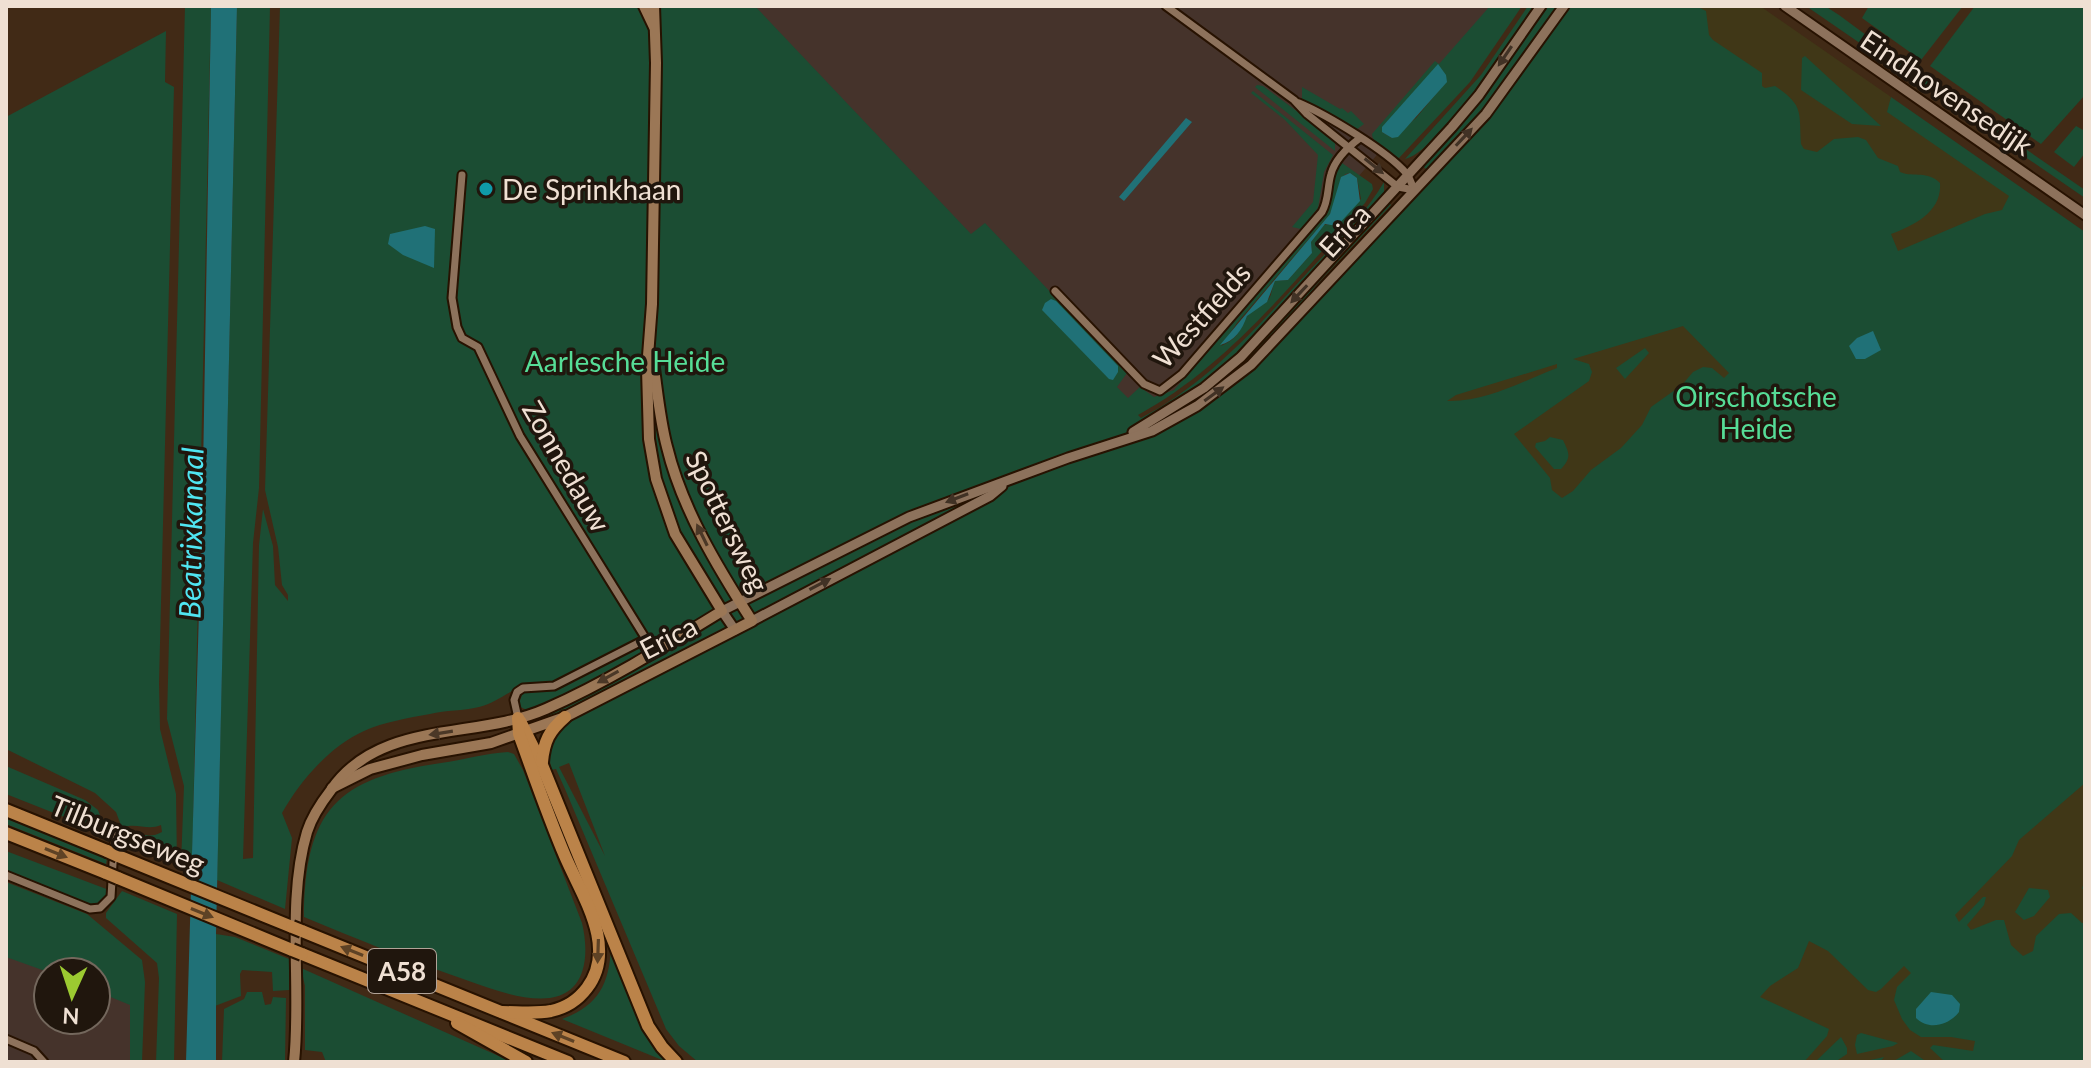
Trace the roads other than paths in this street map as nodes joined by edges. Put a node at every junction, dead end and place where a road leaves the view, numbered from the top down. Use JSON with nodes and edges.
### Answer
{"nodes":[{"id":1,"x":644,"y":6,"type":"edge"},
{"id":2,"x":654,"y":6,"type":"edge"},
{"id":3,"x":1166,"y":6,"type":"edge"},
{"id":4,"x":1541,"y":6,"type":"edge"},
{"id":5,"x":1564,"y":6,"type":"edge"},
{"id":6,"x":1785,"y":6,"type":"edge"},
{"id":7,"x":654,"y":28,"type":"junction"},
{"id":8,"x":1294,"y":100,"type":"junction"},
{"id":9,"x":1360,"y":138,"type":"junction"},
{"id":10,"x":1349,"y":146,"type":"junction"},
{"id":11,"x":462,"y":175,"type":"dead end"},
{"id":12,"x":1409,"y":175,"type":"junction"},
{"id":13,"x":1398,"y":187,"type":"junction"},
{"id":14,"x":1414,"y":190,"type":"junction"},
{"id":15,"x":2085,"y":215,"type":"edge"},
{"id":16,"x":1055,"y":291,"type":"dead end"},
{"id":17,"x":651,"y":345,"type":"junction"},
{"id":18,"x":1119,"y":440,"type":"junction"},
{"id":19,"x":1006,"y":482,"type":"junction"},
{"id":20,"x":740,"y":603,"type":"junction"},
{"id":21,"x":722,"y":611,"type":"junction"},
{"id":22,"x":752,"y":621,"type":"junction"},
{"id":23,"x":735,"y":630,"type":"junction"},
{"id":24,"x":646,"y":639,"type":"joint"},
{"id":25,"x":565,"y":717,"type":"junction"},
{"id":26,"x":518,"y":718,"type":"junction"},
{"id":27,"x":523,"y":733,"type":"junction"},
{"id":28,"x":542,"y":765,"type":"junction"},
{"id":29,"x":332,"y":788,"type":"junction"},
{"id":30,"x":6,"y":810,"type":"edge"},
{"id":31,"x":115,"y":830,"type":"dead end"},
{"id":32,"x":6,"y":833,"type":"edge"},
{"id":33,"x":6,"y":875,"type":"edge"},
{"id":34,"x":427,"y":1005,"type":"junction"},
{"id":35,"x":502,"y":1012,"type":"junction"},
{"id":36,"x":6,"y":1039,"type":"edge"},
{"id":37,"x":295,"y":1059,"type":"edge"},
{"id":38,"x":44,"y":1062,"type":"edge"},
{"id":39,"x":526,"y":1062,"type":"edge"},
{"id":40,"x":568,"y":1062,"type":"edge"},
{"id":41,"x":624,"y":1062,"type":"edge"},
{"id":42,"x":676,"y":1062,"type":"edge"}],
"edges":[{"from":1,"to":7,"type":"main road","name":"Spottersweg"},
{"from":2,"to":7,"type":"main road","name":"Spottersweg"},
{"from":3,"to":8,"type":"street"},
{"from":4,"to":12,"type":"street","name":"Erica","one_way":true},
{"from":14,"to":5,"type":"street","name":"Erica","one_way":true},
{"from":6,"to":15,"type":"street","name":"Eindhovensedijk"},
{"from":7,"to":17,"type":"main road","name":"Spottersweg"},
{"from":8,"to":9,"type":"street"},
{"from":8,"to":10,"type":"street"},
{"from":9,"to":10,"type":"street","name":"Westfields"},
{"from":9,"to":12,"type":"street"},
{"from":10,"to":13,"type":"street","one_way":true},
{"from":10,"to":16,"type":"street","name":"Westfields"},
{"from":11,"to":24,"type":"street","name":"Zonnedauw"},
{"from":12,"to":13,"type":"street","name":"Erica"},
{"from":12,"to":14,"type":"street"},
{"from":13,"to":14,"type":"street"},
{"from":13,"to":18,"type":"street","name":"Erica","one_way":true},
{"from":18,"to":14,"type":"street","name":"Erica","one_way":true},
{"from":20,"to":17,"type":"main road","name":"Spottersweg","one_way":true},
{"from":17,"to":21,"type":"main road","name":"Spottersweg"},
{"from":18,"to":19,"type":"street","name":"Erica"},
{"from":19,"to":20,"type":"street","name":"Erica","one_way":true},
{"from":22,"to":19,"type":"street","name":"Erica","one_way":true},
{"from":20,"to":21,"type":"street","name":"Erica"},
{"from":20,"to":22,"type":"main road","name":"Spottersweg"},
{"from":21,"to":23,"type":"street","name":"Spottersweg"},
{"from":21,"to":26,"type":"main road","name":"Erica","one_way":true},
{"from":22,"to":23,"type":"main road","name":"Erica"},
{"from":23,"to":25,"type":"main road","name":"Erica"},
{"from":24,"to":26,"type":"street","name":"Erica"},
{"from":25,"to":27,"type":"main road","name":"Erica"},
{"from":25,"to":28,"type":"highway"},
{"from":26,"to":27,"type":"highway"},
{"from":26,"to":29,"type":"main road","name":"Erica","one_way":true},
{"from":27,"to":28,"type":"highway"},
{"from":27,"to":29,"type":"main road","name":"Erica"},
{"from":27,"to":35,"type":"highway","number":"A58","one_way":true},
{"from":28,"to":42,"type":"highway"},
{"from":29,"to":37,"type":"main road","name":"Erica"},
{"from":35,"to":30,"type":"highway","name":"Tilburgseweg","number":"A58","one_way":true},
{"from":31,"to":33,"type":"street"},
{"from":32,"to":34,"type":"highway","name":"Tilburgseweg","number":"A58","one_way":true},
{"from":34,"to":39,"type":"highway","number":"A58"},
{"from":34,"to":40,"type":"highway","number":"A58"},
{"from":41,"to":35,"type":"highway","number":"A58","one_way":true},
{"from":36,"to":38,"type":"street"}]}
